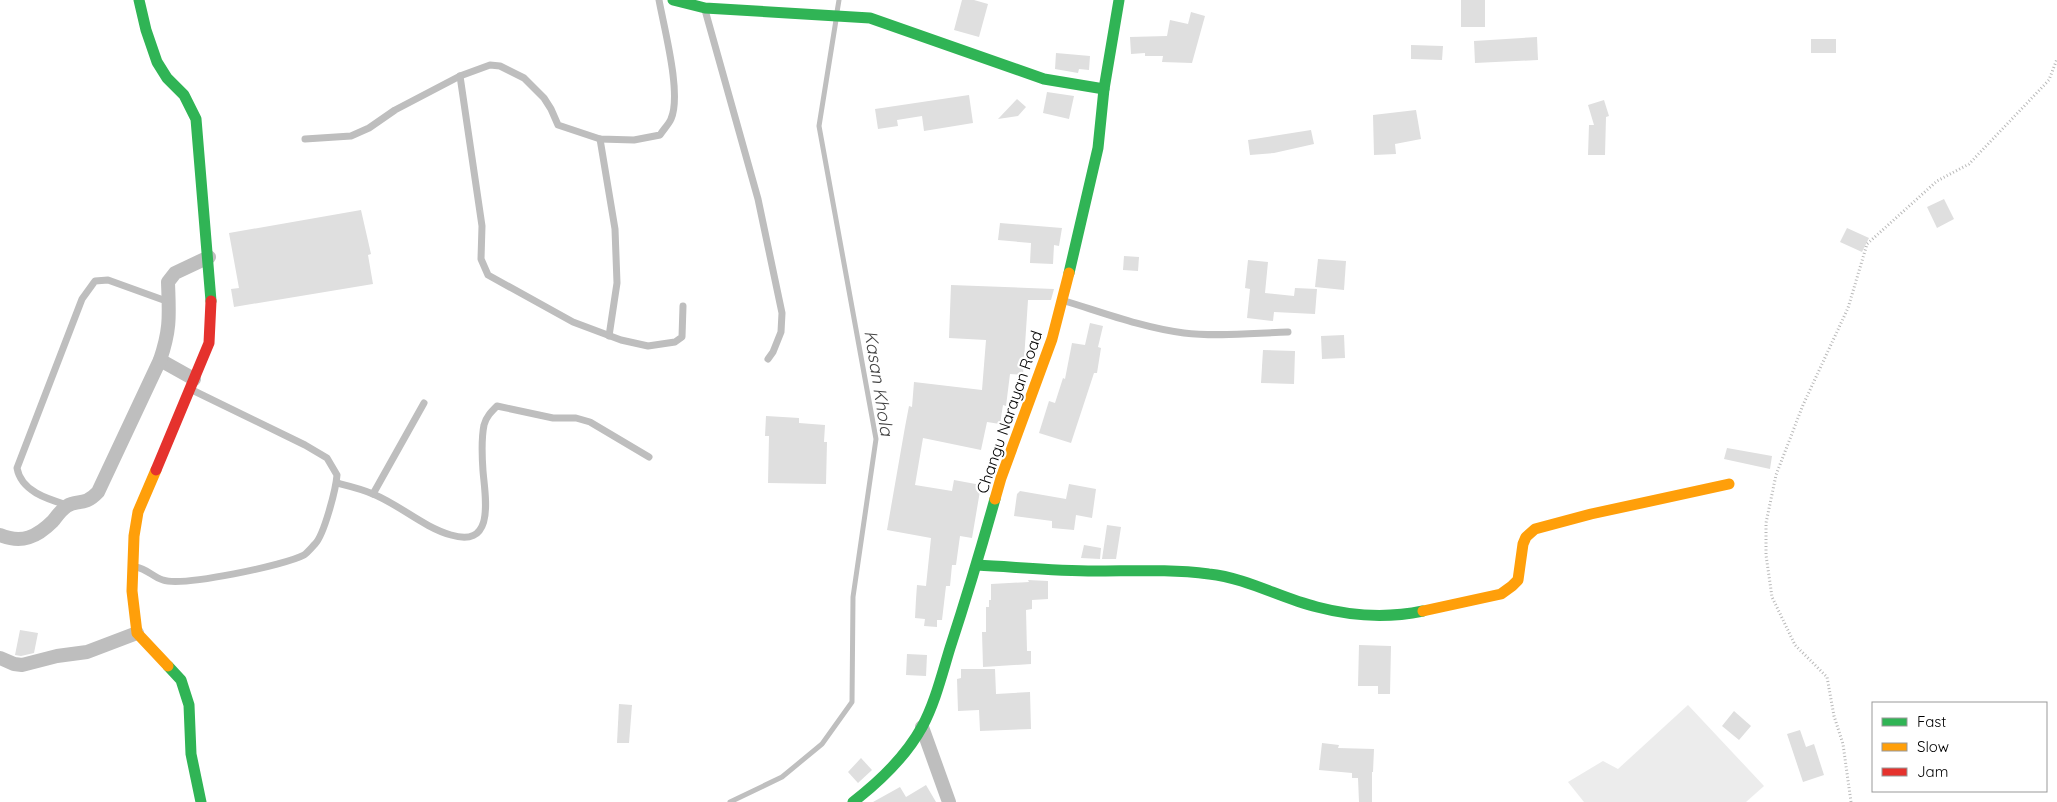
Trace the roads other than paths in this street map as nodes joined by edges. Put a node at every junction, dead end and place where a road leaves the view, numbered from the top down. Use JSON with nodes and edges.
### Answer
{"nodes":[{"id":1,"x":139,"y":0,"type":"edge"},
{"id":2,"x":659,"y":0,"type":"edge"},
{"id":3,"x":673,"y":0,"type":"edge"},
{"id":4,"x":1119,"y":0,"type":"edge"},
{"id":5,"x":705,"y":8,"type":"junction"},
{"id":6,"x":460,"y":76,"type":"junction"},
{"id":7,"x":1104,"y":89,"type":"junction"},
{"id":8,"x":306,"y":139,"type":"dead end"},
{"id":9,"x":600,"y":139,"type":"junction"},
{"id":10,"x":209,"y":257,"type":"junction"},
{"id":11,"x":1062,"y":301,"type":"junction"},
{"id":12,"x":169,"y":302,"type":"junction"},
{"id":13,"x":683,"y":306,"type":"dead end"},
{"id":14,"x":1288,"y":332,"type":"dead end"},
{"id":15,"x":609,"y":336,"type":"junction"},
{"id":16,"x":768,"y":359,"type":"dead end"},
{"id":17,"x":160,"y":360,"type":"junction"},
{"id":18,"x":192,"y":384,"type":"junction"},
{"id":19,"x":424,"y":403,"type":"dead end"},
{"id":20,"x":648,"y":457,"type":"dead end"},
{"id":21,"x":336,"y":482,"type":"junction"},
{"id":22,"x":1729,"y":484,"type":"dead end"},
{"id":23,"x":374,"y":494,"type":"junction"},
{"id":24,"x":68,"y":505,"type":"junction"},
{"id":25,"x":0,"y":535,"type":"edge"},
{"id":26,"x":977,"y":565,"type":"junction"},
{"id":27,"x":133,"y":567,"type":"junction"},
{"id":28,"x":137,"y":633,"type":"junction"},
{"id":29,"x":0,"y":658,"type":"edge"},
{"id":30,"x":922,"y":727,"type":"junction"},
{"id":31,"x":201,"y":802,"type":"edge"},
{"id":32,"x":853,"y":802,"type":"edge"},
{"id":33,"x":949,"y":802,"type":"edge"}],
"edges":[{"from":1,"to":10,"type":"street"},
{"from":2,"to":9,"type":"lane"},
{"from":3,"to":5,"type":"street"},
{"from":4,"to":7,"type":"street","name":"Changu Narayan Road"},
{"from":5,"to":7,"type":"street"},
{"from":5,"to":16,"type":"lane"},
{"from":6,"to":8,"type":"lane"},
{"from":6,"to":9,"type":"lane"},
{"from":6,"to":15,"type":"lane"},
{"from":7,"to":11,"type":"street","name":"Changu Narayan Road"},
{"from":9,"to":15,"type":"lane"},
{"from":10,"to":12,"type":"street"},
{"from":10,"to":18,"type":"street"},
{"from":11,"to":14,"type":"lane"},
{"from":11,"to":26,"type":"street","name":"Changu Narayan Road"},
{"from":12,"to":17,"type":"street"},
{"from":12,"to":24,"type":"lane"},
{"from":13,"to":15,"type":"lane"},
{"from":17,"to":18,"type":"street"},
{"from":17,"to":24,"type":"street"},
{"from":18,"to":21,"type":"lane"},
{"from":18,"to":27,"type":"street"},
{"from":19,"to":23,"type":"lane"},
{"from":20,"to":23,"type":"lane"},
{"from":21,"to":23,"type":"lane"},
{"from":21,"to":27,"type":"lane"},
{"from":22,"to":26,"type":"street"},
{"from":24,"to":25,"type":"street"},
{"from":26,"to":30,"type":"street","name":"Changu Narayan Road"},
{"from":27,"to":28,"type":"street"},
{"from":28,"to":29,"type":"street"},
{"from":28,"to":31,"type":"street"},
{"from":30,"to":32,"type":"street","name":"Changu Narayan Road"},
{"from":30,"to":33,"type":"street"}]}
